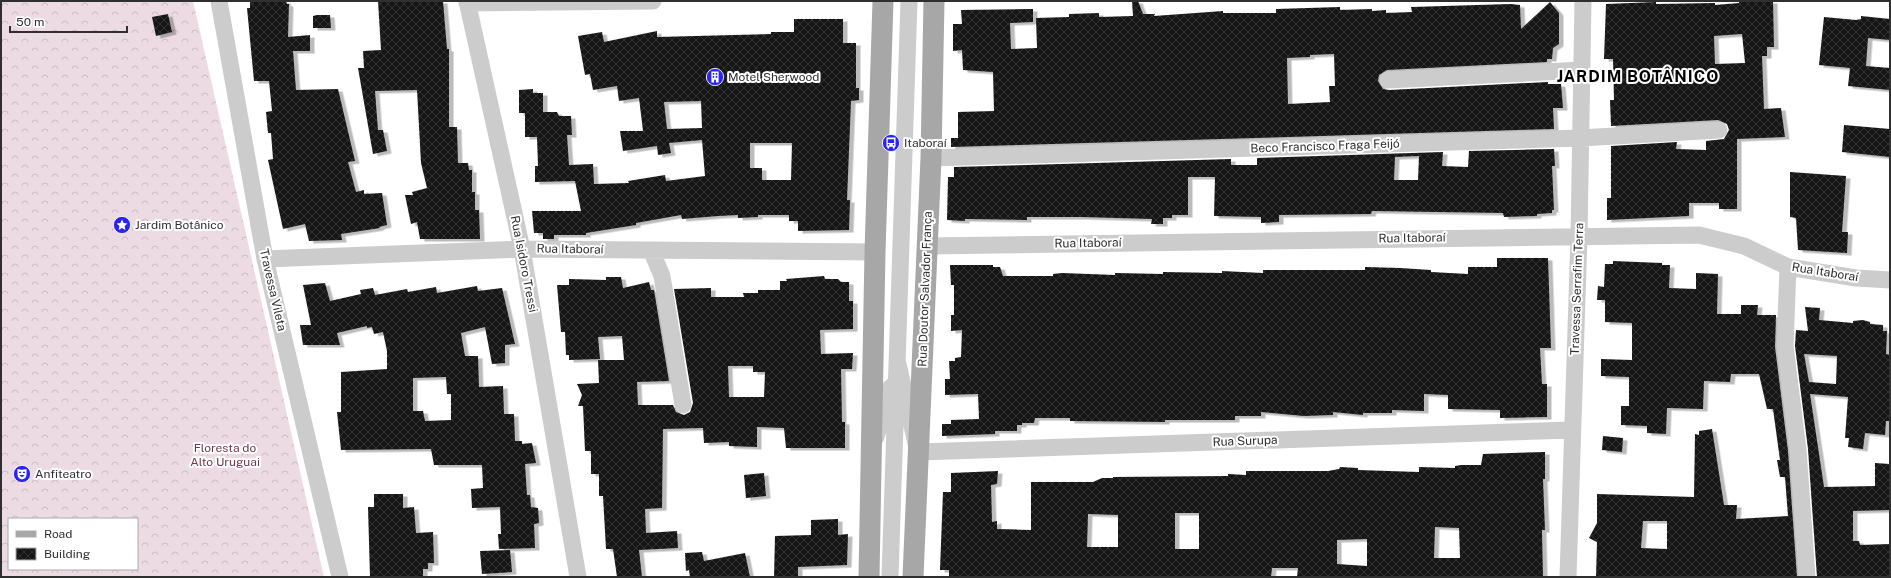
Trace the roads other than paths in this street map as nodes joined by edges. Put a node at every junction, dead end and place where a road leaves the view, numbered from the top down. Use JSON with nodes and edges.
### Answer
{"nodes":[{"id":1,"x":219,"y":1,"type":"edge"},
{"id":2,"x":653,"y":1,"type":"edge"},
{"id":3,"x":883,"y":1,"type":"edge"},
{"id":4,"x":909,"y":1,"type":"edge"},
{"id":5,"x":934,"y":1,"type":"edge"},
{"id":6,"x":1583,"y":1,"type":"edge"},
{"id":7,"x":467,"y":2,"type":"edge"},
{"id":8,"x":1582,"y":70,"type":"junction"},
{"id":9,"x":1388,"y":80,"type":"dead end"},
{"id":10,"x":1720,"y":130,"type":"dead end"},
{"id":11,"x":1580,"y":138,"type":"junction"},
{"id":12,"x":931,"y":158,"type":"junction"},
{"id":13,"x":1579,"y":236,"type":"junction"},
{"id":14,"x":927,"y":246,"type":"junction"},
{"id":15,"x":522,"y":249,"type":"junction"},
{"id":16,"x":651,"y":250,"type":"junction"},
{"id":17,"x":875,"y":252,"type":"junction"},
{"id":18,"x":265,"y":259,"type":"junction"},
{"id":19,"x":1788,"y":267,"type":"junction"},
{"id":20,"x":1890,"y":280,"type":"edge"},
{"id":21,"x":898,"y":364,"type":"junction"},
{"id":22,"x":683,"y":405,"type":"dead end"},
{"id":23,"x":1572,"y":430,"type":"junction"},
{"id":24,"x":872,"y":450,"type":"junction"},
{"id":25,"x":918,"y":452,"type":"junction"},
{"id":26,"x":340,"y":577,"type":"edge"},
{"id":27,"x":578,"y":577,"type":"edge"},
{"id":28,"x":869,"y":577,"type":"edge"},
{"id":29,"x":890,"y":577,"type":"edge"},
{"id":30,"x":914,"y":577,"type":"edge"},
{"id":31,"x":1568,"y":577,"type":"edge"},
{"id":32,"x":1807,"y":577,"type":"edge"}],
"edges":[{"from":1,"to":18,"type":"street","name":"Travessa Vileta"},
{"from":2,"to":7,"type":"street"},
{"from":3,"to":17,"type":"main road"},
{"from":4,"to":21,"type":"street"},
{"from":5,"to":12,"type":"main road","name":"Rua Doutor Salvador França"},
{"from":6,"to":8,"type":"street","name":"Travessa Serrafim Terra"},
{"from":7,"to":15,"type":"street","name":"Rua Isidoro Tressi"},
{"from":8,"to":9,"type":"street"},
{"from":8,"to":11,"type":"street","name":"Travessa Serrafim Terra"},
{"from":10,"to":11,"type":"street","name":"Beco Francisco Fraga Feijó"},
{"from":11,"to":12,"type":"street","name":"Beco Francisco Fraga Feijó"},
{"from":11,"to":13,"type":"street","name":"Travessa Serrafim Terra"},
{"from":12,"to":14,"type":"main road","name":"Rua Doutor Salvador França"},
{"from":13,"to":14,"type":"street","name":"Rua Itaboraí"},
{"from":13,"to":19,"type":"street","name":"Rua Itaboraí"},
{"from":13,"to":23,"type":"street","name":"Travessa Serrafim Terra"},
{"from":14,"to":25,"type":"main road","name":"Rua Doutor Salvador França"},
{"from":15,"to":16,"type":"street","name":"Rua Itaboraí"},
{"from":15,"to":18,"type":"street","name":"Rua Itaboraí"},
{"from":15,"to":27,"type":"street","name":"Rua Isidoro Tressi"},
{"from":16,"to":17,"type":"street","name":"Rua Itaboraí"},
{"from":16,"to":22,"type":"street"},
{"from":17,"to":24,"type":"main road"},
{"from":18,"to":26,"type":"street","name":"Travessa Vileta"},
{"from":19,"to":20,"type":"street","name":"Rua Itaboraí"},
{"from":19,"to":32,"type":"street"},
{"from":21,"to":24,"type":"street"},
{"from":21,"to":25,"type":"street"},
{"from":21,"to":29,"type":"street"},
{"from":23,"to":25,"type":"street","name":"Rua Surupa"},
{"from":23,"to":31,"type":"street","name":"Travessa Serrafim Terra"},
{"from":24,"to":28,"type":"main road"},
{"from":25,"to":30,"type":"main road","name":"Rua Doutor Salvador França"}]}
